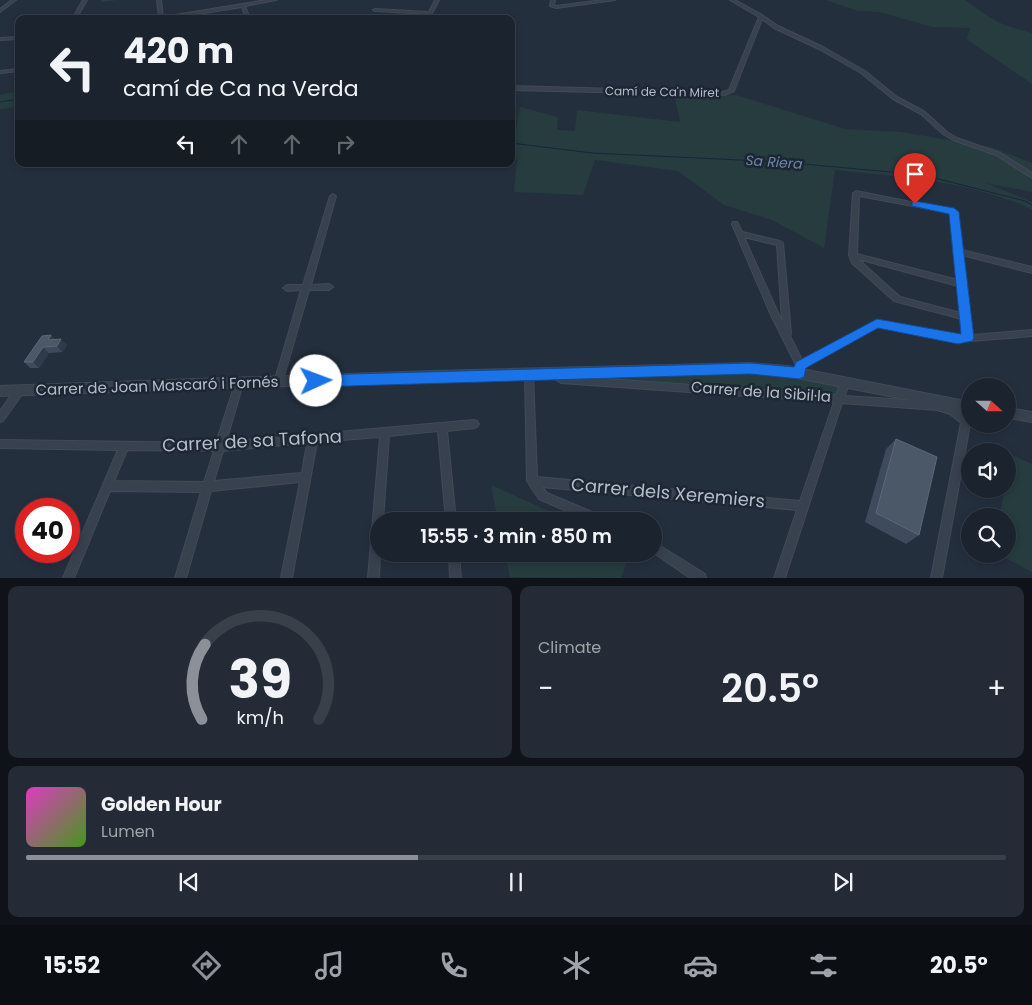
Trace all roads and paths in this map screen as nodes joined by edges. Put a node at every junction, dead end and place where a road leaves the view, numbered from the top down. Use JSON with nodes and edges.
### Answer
{"nodes":[{"id":1,"x":85,"y":0,"type":"edge"},
{"id":2,"x":159,"y":0,"type":"edge"},
{"id":3,"x":274,"y":0,"type":"edge"},
{"id":4,"x":437,"y":0,"type":"edge"},
{"id":5,"x":553,"y":0,"type":"edge"},
{"id":6,"x":613,"y":0,"type":"edge"},
{"id":7,"x":732,"y":0,"type":"edge"},
{"id":8,"x":11,"y":1,"type":"edge"},
{"id":9,"x":243,"y":5,"type":"junction"},
{"id":10,"x":375,"y":10,"type":"dead end"},
{"id":11,"x":0,"y":11,"type":"edge"},
{"id":12,"x":430,"y":13,"type":"joint"},
{"id":13,"x":76,"y":15,"type":"edge"},
{"id":14,"x":160,"y":15,"type":"edge"},
{"id":15,"x":184,"y":15,"type":"edge"},
{"id":16,"x":247,"y":15,"type":"edge"},
{"id":17,"x":761,"y":16,"type":"junction"},
{"id":18,"x":15,"y":38,"type":"edge"},
{"id":19,"x":0,"y":39,"type":"edge"},
{"id":20,"x":15,"y":70,"type":"edge"},
{"id":21,"x":0,"y":72,"type":"edge"},
{"id":22,"x":515,"y":88,"type":"edge"},
{"id":23,"x":1032,"y":176,"type":"edge"},
{"id":24,"x":333,"y":196,"type":"dead end"},
{"id":25,"x":735,"y":224,"type":"dead end"},
{"id":26,"x":740,"y":234,"type":"junction"},
{"id":27,"x":958,"y":252,"type":"junction"},
{"id":28,"x":853,"y":255,"type":"junction"},
{"id":29,"x":1032,"y":270,"type":"edge"},
{"id":30,"x":962,"y":284,"type":"junction"},
{"id":31,"x":307,"y":287,"type":"junction"},
{"id":32,"x":329,"y":287,"type":"dead end"},
{"id":33,"x":287,"y":288,"type":"dead end"},
{"id":34,"x":966,"y":317,"type":"junction"},
{"id":35,"x":1032,"y":333,"type":"edge"},
{"id":36,"x":968,"y":338,"type":"junction"},
{"id":37,"x":788,"y":339,"type":"junction"},
{"id":38,"x":800,"y":369,"type":"junction"},
{"id":39,"x":553,"y":373,"type":"junction"},
{"id":40,"x":529,"y":374,"type":"junction"},
{"id":41,"x":845,"y":382,"type":"junction"},
{"id":42,"x":278,"y":383,"type":"junction"},
{"id":43,"x":239,"y":384,"type":"junction"},
{"id":44,"x":20,"y":390,"type":"junction"},
{"id":45,"x":0,"y":391,"type":"edge"},
{"id":46,"x":842,"y":398,"type":"junction"},
{"id":47,"x":961,"y":404,"type":"edge"},
{"id":48,"x":1016,"y":414,"type":"edge"},
{"id":49,"x":961,"y":417,"type":"edge"},
{"id":50,"x":1032,"y":417,"type":"edge"},
{"id":51,"x":0,"y":418,"type":"edge"},
{"id":52,"x":474,"y":424,"type":"dead end"},
{"id":53,"x":442,"y":428,"type":"junction"},
{"id":54,"x":385,"y":432,"type":"junction"},
{"id":55,"x":964,"y":433,"type":"edge"},
{"id":56,"x":312,"y":439,"type":"junction"},
{"id":57,"x":0,"y":444,"type":"edge"},
{"id":58,"x":124,"y":446,"type":"junction"},
{"id":59,"x":220,"y":447,"type":"junction"},
{"id":60,"x":305,"y":477,"type":"junction"},
{"id":61,"x":532,"y":481,"type":"junction"},
{"id":62,"x":107,"y":486,"type":"junction"},
{"id":63,"x":207,"y":487,"type":"junction"},
{"id":64,"x":804,"y":506,"type":"junction"},
{"id":65,"x":450,"y":512,"type":"edge"},
{"id":66,"x":580,"y":512,"type":"edge"},
{"id":67,"x":662,"y":552,"type":"edge"},
{"id":68,"x":455,"y":562,"type":"edge"},
{"id":69,"x":68,"y":578,"type":"edge"},
{"id":70,"x":180,"y":578,"type":"edge"},
{"id":71,"x":286,"y":578,"type":"edge"},
{"id":72,"x":373,"y":578,"type":"edge"},
{"id":73,"x":456,"y":578,"type":"edge"},
{"id":74,"x":701,"y":578,"type":"edge"},
{"id":75,"x":779,"y":578,"type":"edge"},
{"id":76,"x":936,"y":578,"type":"edge"}],
"edges":[{"from":1,"to":13,"type":"street"},
{"from":2,"to":14,"type":"street"},
{"from":3,"to":9,"type":"street"},
{"from":4,"to":12,"type":"street"},
{"from":5,"to":6,"type":"street"},
{"from":7,"to":17,"type":"street"},
{"from":8,"to":11,"type":"street"},
{"from":9,"to":15,"type":"street"},
{"from":9,"to":16,"type":"street"},
{"from":10,"to":12,"type":"street"},
{"from":17,"to":22,"type":"street","name":"Camí de Ca'n Miret"},
{"from":17,"to":23,"type":"street"},
{"from":18,"to":19,"type":"street"},
{"from":20,"to":21,"type":"street"},
{"from":24,"to":31,"type":"street"},
{"from":25,"to":26,"type":"street"},
{"from":26,"to":37,"type":"street"},
{"from":26,"to":37,"type":"street"},
{"from":27,"to":28,"type":"street"},
{"from":27,"to":29,"type":"street"},
{"from":27,"to":30,"type":"street"},
{"from":28,"to":30,"type":"street"},
{"from":28,"to":34,"type":"street"},
{"from":30,"to":34,"type":"street"},
{"from":31,"to":32,"type":"street"},
{"from":31,"to":33,"type":"street"},
{"from":31,"to":42,"type":"street"},
{"from":34,"to":36,"type":"street"},
{"from":35,"to":36,"type":"street"},
{"from":36,"to":38,"type":"street"},
{"from":37,"to":38,"type":"street"},
{"from":38,"to":39,"type":"street","name":"Carrer de Joan Mascaró i Fornés"},
{"from":38,"to":41,"type":"street","name":"Carrer de Joan Mascaró i Fornés"},
{"from":39,"to":40,"type":"street","name":"Carrer de Joan Mascaró i Fornés"},
{"from":39,"to":46,"type":"street","name":"Carrer de la Sibil·la"},
{"from":40,"to":42,"type":"street","name":"Carrer de Joan Mascaró i Fornés"},
{"from":40,"to":61,"type":"street"},
{"from":41,"to":46,"type":"street"},
{"from":41,"to":47,"type":"street","name":"Carrer de Joan Mascaró i Fornés"},
{"from":42,"to":43,"type":"street","name":"Carrer de Joan Mascaró i Fornés"},
{"from":43,"to":44,"type":"street","name":"Carrer de Joan Mascaró i Fornés"},
{"from":43,"to":59,"type":"street"},
{"from":44,"to":45,"type":"street","name":"Carrer de Joan Mascaró i Fornés"},
{"from":44,"to":51,"type":"street"},
{"from":46,"to":49,"type":"street","name":"Carrer de la Sibil·la"},
{"from":46,"to":64,"type":"street"},
{"from":48,"to":50,"type":"street"},
{"from":52,"to":53,"type":"street","name":"Carrer de sa Tafona"},
{"from":53,"to":54,"type":"street","name":"Carrer de sa Tafona"},
{"from":53,"to":65,"type":"street"},
{"from":54,"to":56,"type":"street","name":"Carrer de sa Tafona"},
{"from":54,"to":72,"type":"street"},
{"from":55,"to":76,"type":"street"},
{"from":56,"to":59,"type":"street","name":"Carrer de sa Tafona"},
{"from":56,"to":60,"type":"street"},
{"from":57,"to":58,"type":"street","name":"Carrer de sa Tafona"},
{"from":58,"to":59,"type":"street","name":"Carrer de sa Tafona"},
{"from":58,"to":62,"type":"street"},
{"from":59,"to":63,"type":"street"},
{"from":60,"to":63,"type":"street"},
{"from":60,"to":71,"type":"street"},
{"from":61,"to":64,"type":"street","name":"Carrer dels Xeremiers"},
{"from":61,"to":66,"type":"street"},
{"from":62,"to":63,"type":"street"},
{"from":62,"to":69,"type":"street"},
{"from":63,"to":70,"type":"street"},
{"from":64,"to":75,"type":"street"},
{"from":67,"to":74,"type":"street"},
{"from":68,"to":73,"type":"street"}]}
